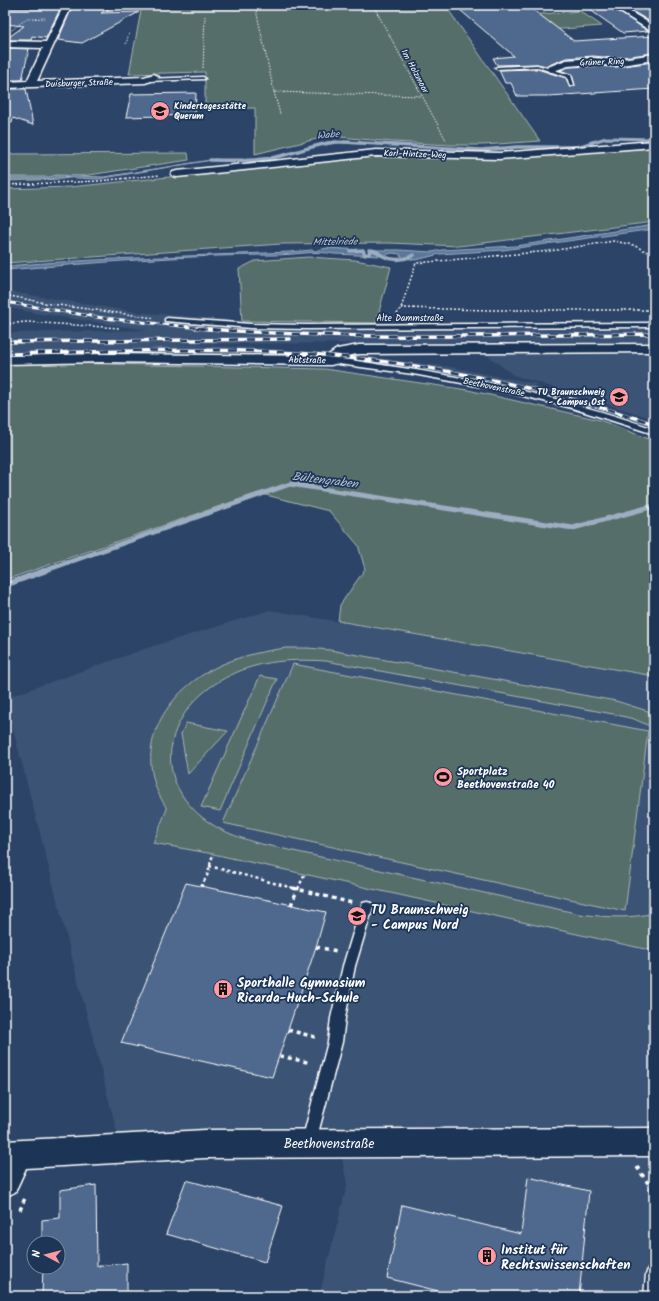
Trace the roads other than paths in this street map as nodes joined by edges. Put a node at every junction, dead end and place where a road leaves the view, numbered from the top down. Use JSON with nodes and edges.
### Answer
{"nodes":[{"id":1,"x":68,"y":5,"type":"edge"},
{"id":2,"x":476,"y":5,"type":"edge"},
{"id":3,"x":506,"y":5,"type":"edge"},
{"id":4,"x":613,"y":5,"type":"edge"},
{"id":5,"x":654,"y":30,"type":"edge"},
{"id":6,"x":5,"y":44,"type":"edge"},
{"id":7,"x":49,"y":45,"type":"junction"},
{"id":8,"x":654,"y":57,"type":"edge"},
{"id":9,"x":497,"y":68,"type":"dead end"},
{"id":10,"x":551,"y":69,"type":"junction"},
{"id":11,"x":203,"y":78,"type":"road end"},
{"id":12,"x":150,"y":79,"type":"joint"},
{"id":13,"x":31,"y":84,"type":"junction"},
{"id":14,"x":5,"y":85,"type":"edge"},
{"id":15,"x":572,"y":85,"type":"dead end"},
{"id":16,"x":654,"y":144,"type":"edge"},
{"id":17,"x":177,"y":174,"type":"road end"},
{"id":18,"x":167,"y":320,"type":"road end"},
{"id":19,"x":654,"y":326,"type":"edge"},
{"id":20,"x":654,"y":348,"type":"edge"},
{"id":21,"x":5,"y":360,"type":"edge"},
{"id":22,"x":331,"y":361,"type":"junction"},
{"id":23,"x":654,"y":432,"type":"edge"},
{"id":24,"x":367,"y":907,"type":"road end"},
{"id":25,"x":654,"y":1142,"type":"edge"},
{"id":26,"x":309,"y":1143,"type":"junction"},
{"id":27,"x":11,"y":1155,"type":"edge"},
{"id":28,"x":5,"y":1182,"type":"edge"},
{"id":29,"x":654,"y":1275,"type":"edge"},
{"id":30,"x":652,"y":1296,"type":"edge"}],
"edges":[{"from":1,"to":7,"type":"street"},
{"from":2,"to":3,"type":"lane"},
{"from":4,"to":5,"type":"street"},
{"from":6,"to":7,"type":"street"},
{"from":7,"to":13,"type":"street"},
{"from":8,"to":10,"type":"street","name":"Grüner Ring"},
{"from":9,"to":10,"type":"lane"},
{"from":10,"to":15,"type":"lane"},
{"from":11,"to":12,"type":"lane"},
{"from":12,"to":13,"type":"street","name":"Duisburger Straße"},
{"from":13,"to":14,"type":"street","name":"Duisburger Straße"},
{"from":16,"to":17,"type":"street","name":"Karl-Hintze-Weg"},
{"from":18,"to":19,"type":"lane","name":"Alte Dammstraße"},
{"from":20,"to":22,"type":"street","name":"Abtstraße"},
{"from":21,"to":22,"type":"street","name":"Abtstraße"},
{"from":22,"to":23,"type":"lane","name":"Beethovenstraße"},
{"from":24,"to":26,"type":"lane"},
{"from":25,"to":26,"type":"street","name":"Beethovenstraße"},
{"from":26,"to":27,"type":"street","name":"Beethovenstraße"},
{"from":27,"to":28,"type":"street"},
{"from":29,"to":30,"type":"lane"}]}
